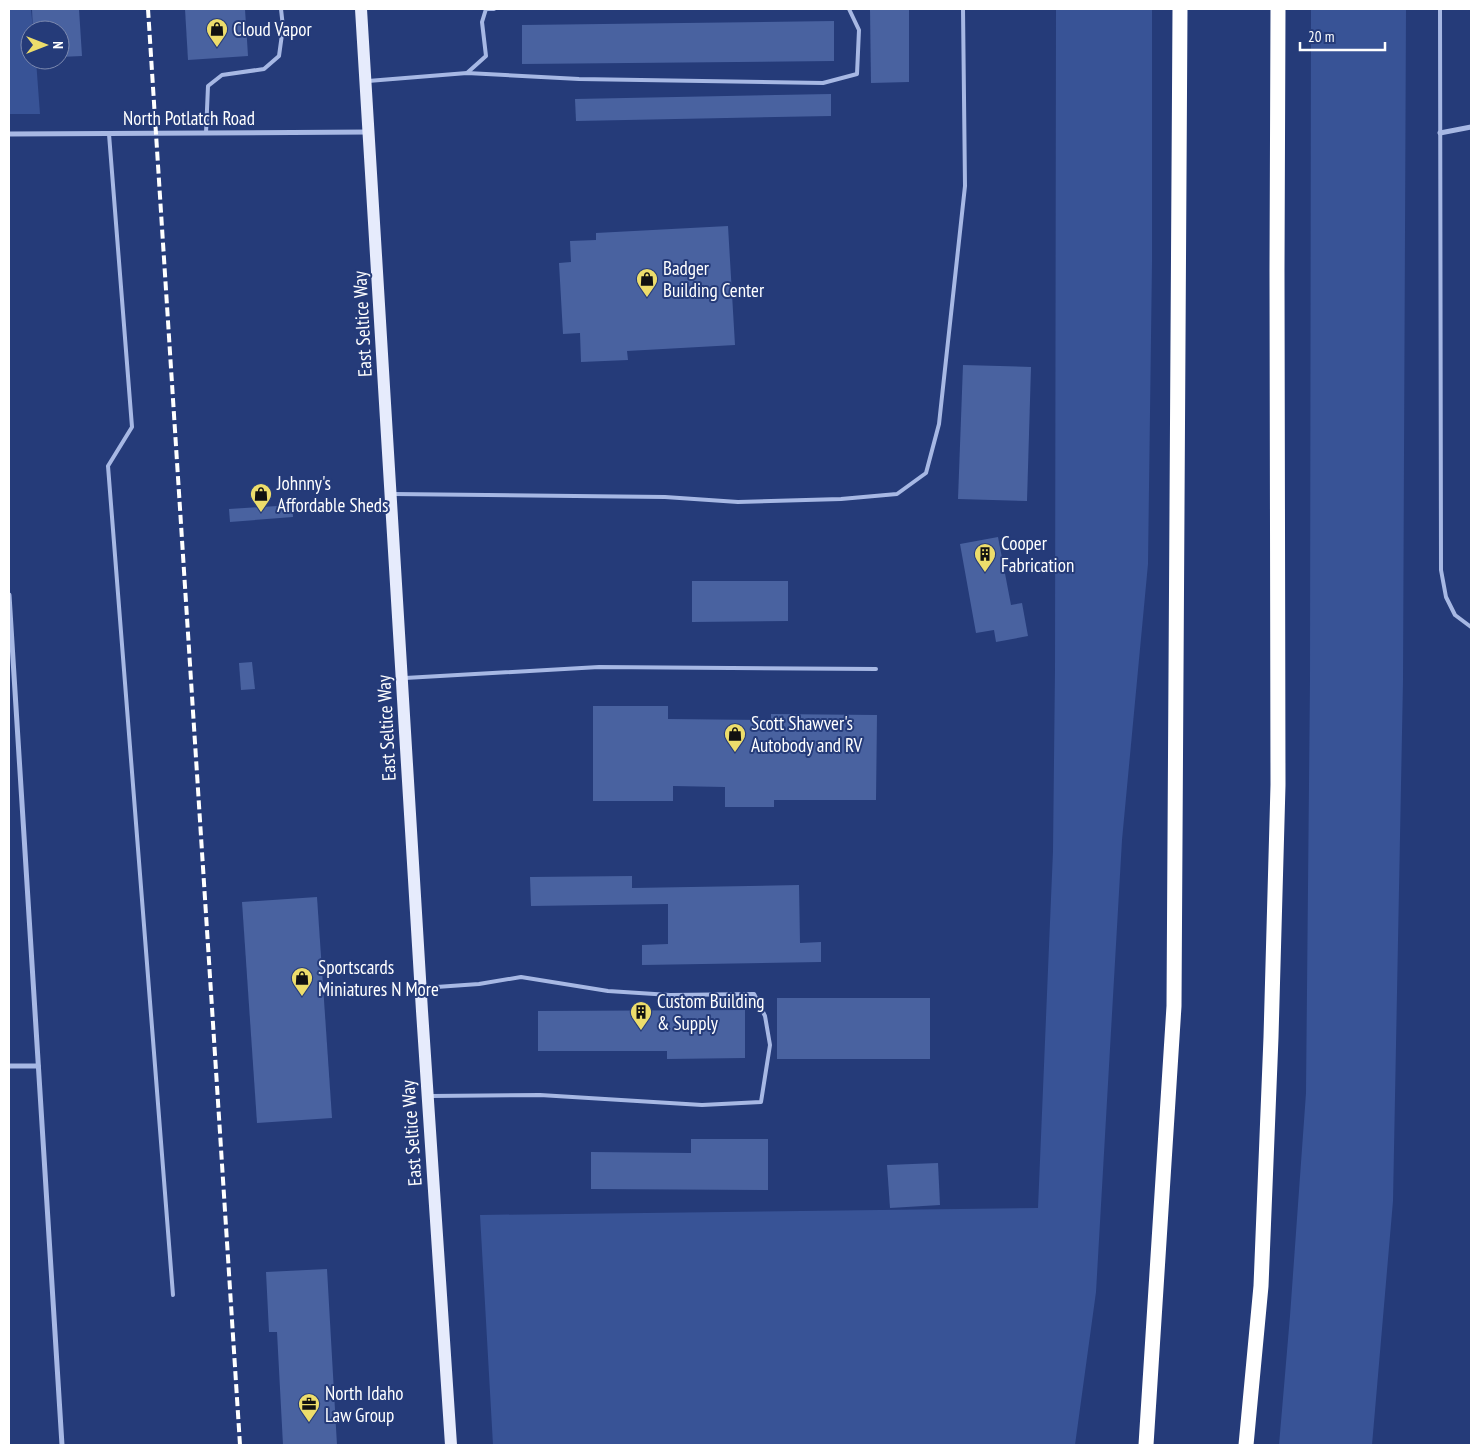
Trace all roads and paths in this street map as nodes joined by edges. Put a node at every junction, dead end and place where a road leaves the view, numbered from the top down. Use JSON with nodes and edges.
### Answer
{"nodes":[{"id":1,"x":281,"y":9,"type":"edge"},
{"id":2,"x":361,"y":9,"type":"edge"},
{"id":3,"x":494,"y":9,"type":"edge"},
{"id":4,"x":849,"y":9,"type":"edge"},
{"id":5,"x":963,"y":9,"type":"edge"},
{"id":6,"x":1180,"y":9,"type":"edge"},
{"id":7,"x":1278,"y":9,"type":"edge"},
{"id":8,"x":1440,"y":9,"type":"edge"},
{"id":9,"x":467,"y":73,"type":"junction"},
{"id":10,"x":366,"y":82,"type":"junction"},
{"id":11,"x":1471,"y":127,"type":"edge"},
{"id":12,"x":369,"y":132,"type":"junction"},
{"id":13,"x":206,"y":133,"type":"junction"},
{"id":14,"x":1440,"y":133,"type":"junction"},
{"id":15,"x":9,"y":134,"type":"edge"},
{"id":16,"x":108,"y":134,"type":"junction"},
{"id":17,"x":391,"y":494,"type":"junction"},
{"id":18,"x":9,"y":594,"type":"edge"},
{"id":19,"x":1471,"y":627,"type":"edge"},
{"id":20,"x":876,"y":669,"type":"dead end"},
{"id":21,"x":402,"y":678,"type":"junction"},
{"id":22,"x":420,"y":989,"type":"junction"},
{"id":23,"x":9,"y":1066,"type":"edge"},
{"id":24,"x":38,"y":1066,"type":"junction"},
{"id":25,"x":428,"y":1096,"type":"junction"},
{"id":26,"x":173,"y":1295,"type":"dead end"},
{"id":27,"x":62,"y":1445,"type":"edge"},
{"id":28,"x":451,"y":1445,"type":"edge"},
{"id":29,"x":1146,"y":1445,"type":"edge"},
{"id":30,"x":1246,"y":1445,"type":"edge"}],
"edges":[{"from":1,"to":13,"type":"lane"},
{"from":2,"to":10,"type":"main road","name":"East Seltice Way"},
{"from":3,"to":9,"type":"lane"},
{"from":4,"to":9,"type":"lane"},
{"from":5,"to":17,"type":"lane"},
{"from":6,"to":29,"type":"highway"},
{"from":7,"to":30,"type":"highway"},
{"from":8,"to":14,"type":"lane"},
{"from":9,"to":10,"type":"lane"},
{"from":10,"to":12,"type":"main road","name":"East Seltice Way"},
{"from":11,"to":14,"type":"street"},
{"from":12,"to":13,"type":"street","name":"North Potlatch Road"},
{"from":12,"to":17,"type":"main road","name":"East Seltice Way"},
{"from":13,"to":16,"type":"street","name":"North Potlatch Road"},
{"from":14,"to":19,"type":"lane"},
{"from":15,"to":16,"type":"street","name":"North Potlatch Road"},
{"from":16,"to":26,"type":"lane"},
{"from":17,"to":21,"type":"main road","name":"East Seltice Way"},
{"from":18,"to":24,"type":"street"},
{"from":20,"to":21,"type":"lane"},
{"from":21,"to":22,"type":"main road","name":"East Seltice Way"},
{"from":22,"to":25,"type":"main road","name":"East Seltice Way"},
{"from":22,"to":25,"type":"lane"},
{"from":23,"to":24,"type":"street"},
{"from":24,"to":27,"type":"street"},
{"from":25,"to":28,"type":"main road","name":"East Seltice Way"}]}
